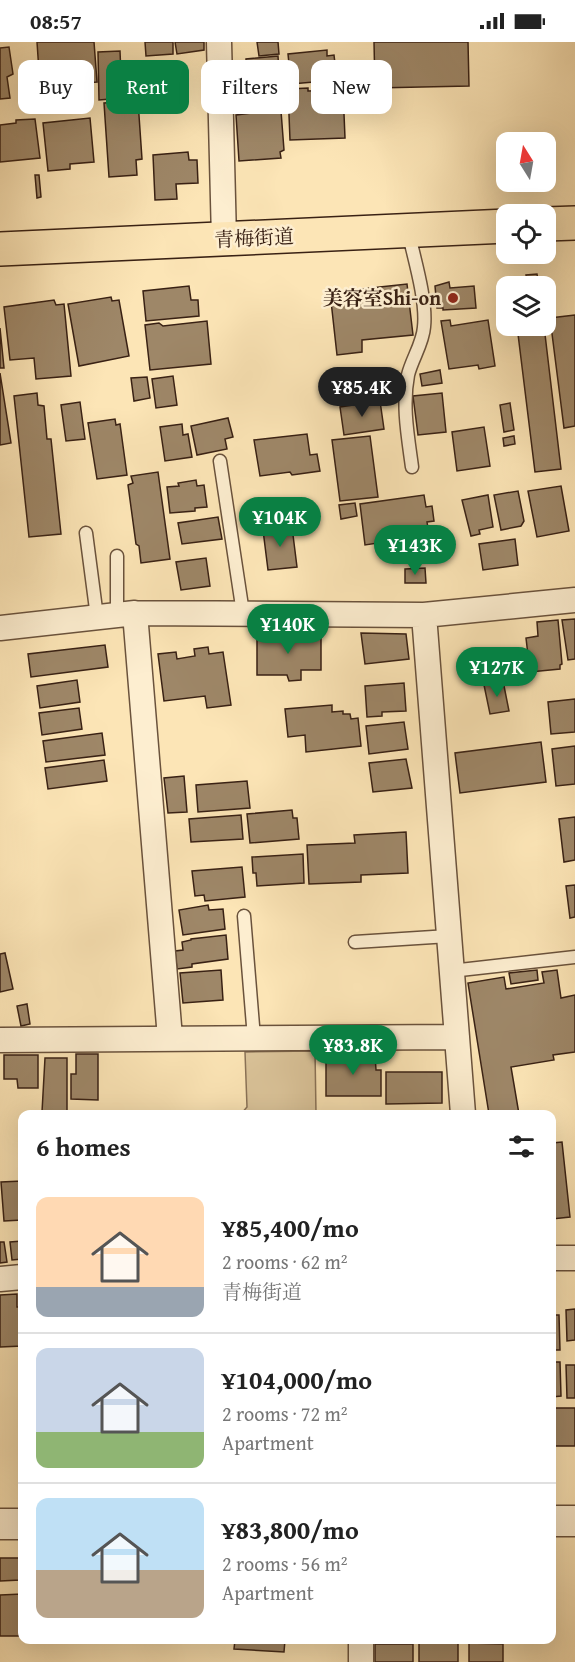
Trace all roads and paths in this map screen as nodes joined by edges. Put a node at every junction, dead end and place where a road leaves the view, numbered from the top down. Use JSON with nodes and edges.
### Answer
{"nodes":[{"id":1,"x":219,"y":42,"type":"edge"},
{"id":2,"x":575,"y":223,"type":"edge"},
{"id":3,"x":556,"y":224,"type":"edge"},
{"id":4,"x":496,"y":227,"type":"edge"},
{"id":5,"x":408,"y":231,"type":"junction"},
{"id":6,"x":224,"y":239,"type":"junction"},
{"id":7,"x":0,"y":249,"type":"edge"},
{"id":8,"x":220,"y":461,"type":"dead end"},
{"id":9,"x":412,"y":467,"type":"dead end"},
{"id":10,"x":86,"y":533,"type":"dead end"},
{"id":11,"x":117,"y":556,"type":"dead end"},
{"id":12,"x":575,"y":600,"type":"edge"},
{"id":13,"x":243,"y":613,"type":"junction"},
{"id":14,"x":116,"y":615,"type":"junction"},
{"id":15,"x":424,"y":615,"type":"junction"},
{"id":16,"x":0,"y":628,"type":"edge"},
{"id":17,"x":244,"y":916,"type":"dead end"},
{"id":18,"x":449,"y":936,"type":"junction"},
{"id":19,"x":355,"y":942,"type":"dead end"},
{"id":20,"x":575,"y":957,"type":"edge"},
{"id":21,"x":452,"y":971,"type":"junction"},
{"id":22,"x":457,"y":1037,"type":"junction"},
{"id":23,"x":170,"y":1038,"type":"junction"},
{"id":24,"x":254,"y":1038,"type":"junction"},
{"id":25,"x":0,"y":1040,"type":"edge"},
{"id":26,"x":463,"y":1110,"type":"edge"},
{"id":27,"x":556,"y":1258,"type":"edge"},
{"id":28,"x":575,"y":1258,"type":"edge"},
{"id":29,"x":18,"y":1277,"type":"edge"},
{"id":30,"x":0,"y":1279,"type":"edge"},
{"id":31,"x":556,"y":1521,"type":"edge"},
{"id":32,"x":575,"y":1521,"type":"edge"},
{"id":33,"x":0,"y":1524,"type":"edge"},
{"id":34,"x":18,"y":1524,"type":"edge"},
{"id":35,"x":361,"y":1644,"type":"edge"},
{"id":36,"x":361,"y":1662,"type":"edge"}],
"edges":[{"from":1,"to":6,"type":"street"},
{"from":2,"to":3,"type":"main road"},
{"from":4,"to":5,"type":"main road","name":"青梅街道"},
{"from":5,"to":6,"type":"main road","name":"青梅街道"},
{"from":5,"to":9,"type":"lane"},
{"from":6,"to":7,"type":"main road","name":"青梅街道"},
{"from":8,"to":13,"type":"lane"},
{"from":10,"to":14,"type":"lane"},
{"from":11,"to":14,"type":"lane"},
{"from":12,"to":15,"type":"street"},
{"from":13,"to":14,"type":"street"},
{"from":13,"to":15,"type":"street"},
{"from":14,"to":16,"type":"street"},
{"from":14,"to":23,"type":"street"},
{"from":15,"to":18,"type":"street"},
{"from":17,"to":24,"type":"lane"},
{"from":18,"to":19,"type":"lane"},
{"from":18,"to":21,"type":"street"},
{"from":20,"to":21,"type":"lane"},
{"from":21,"to":22,"type":"street"},
{"from":22,"to":24,"type":"street"},
{"from":22,"to":26,"type":"street"},
{"from":23,"to":24,"type":"street"},
{"from":23,"to":25,"type":"street"},
{"from":27,"to":28,"type":"street"},
{"from":29,"to":30,"type":"street"},
{"from":31,"to":32,"type":"street"},
{"from":33,"to":34,"type":"street"},
{"from":35,"to":36,"type":"street"}]}
